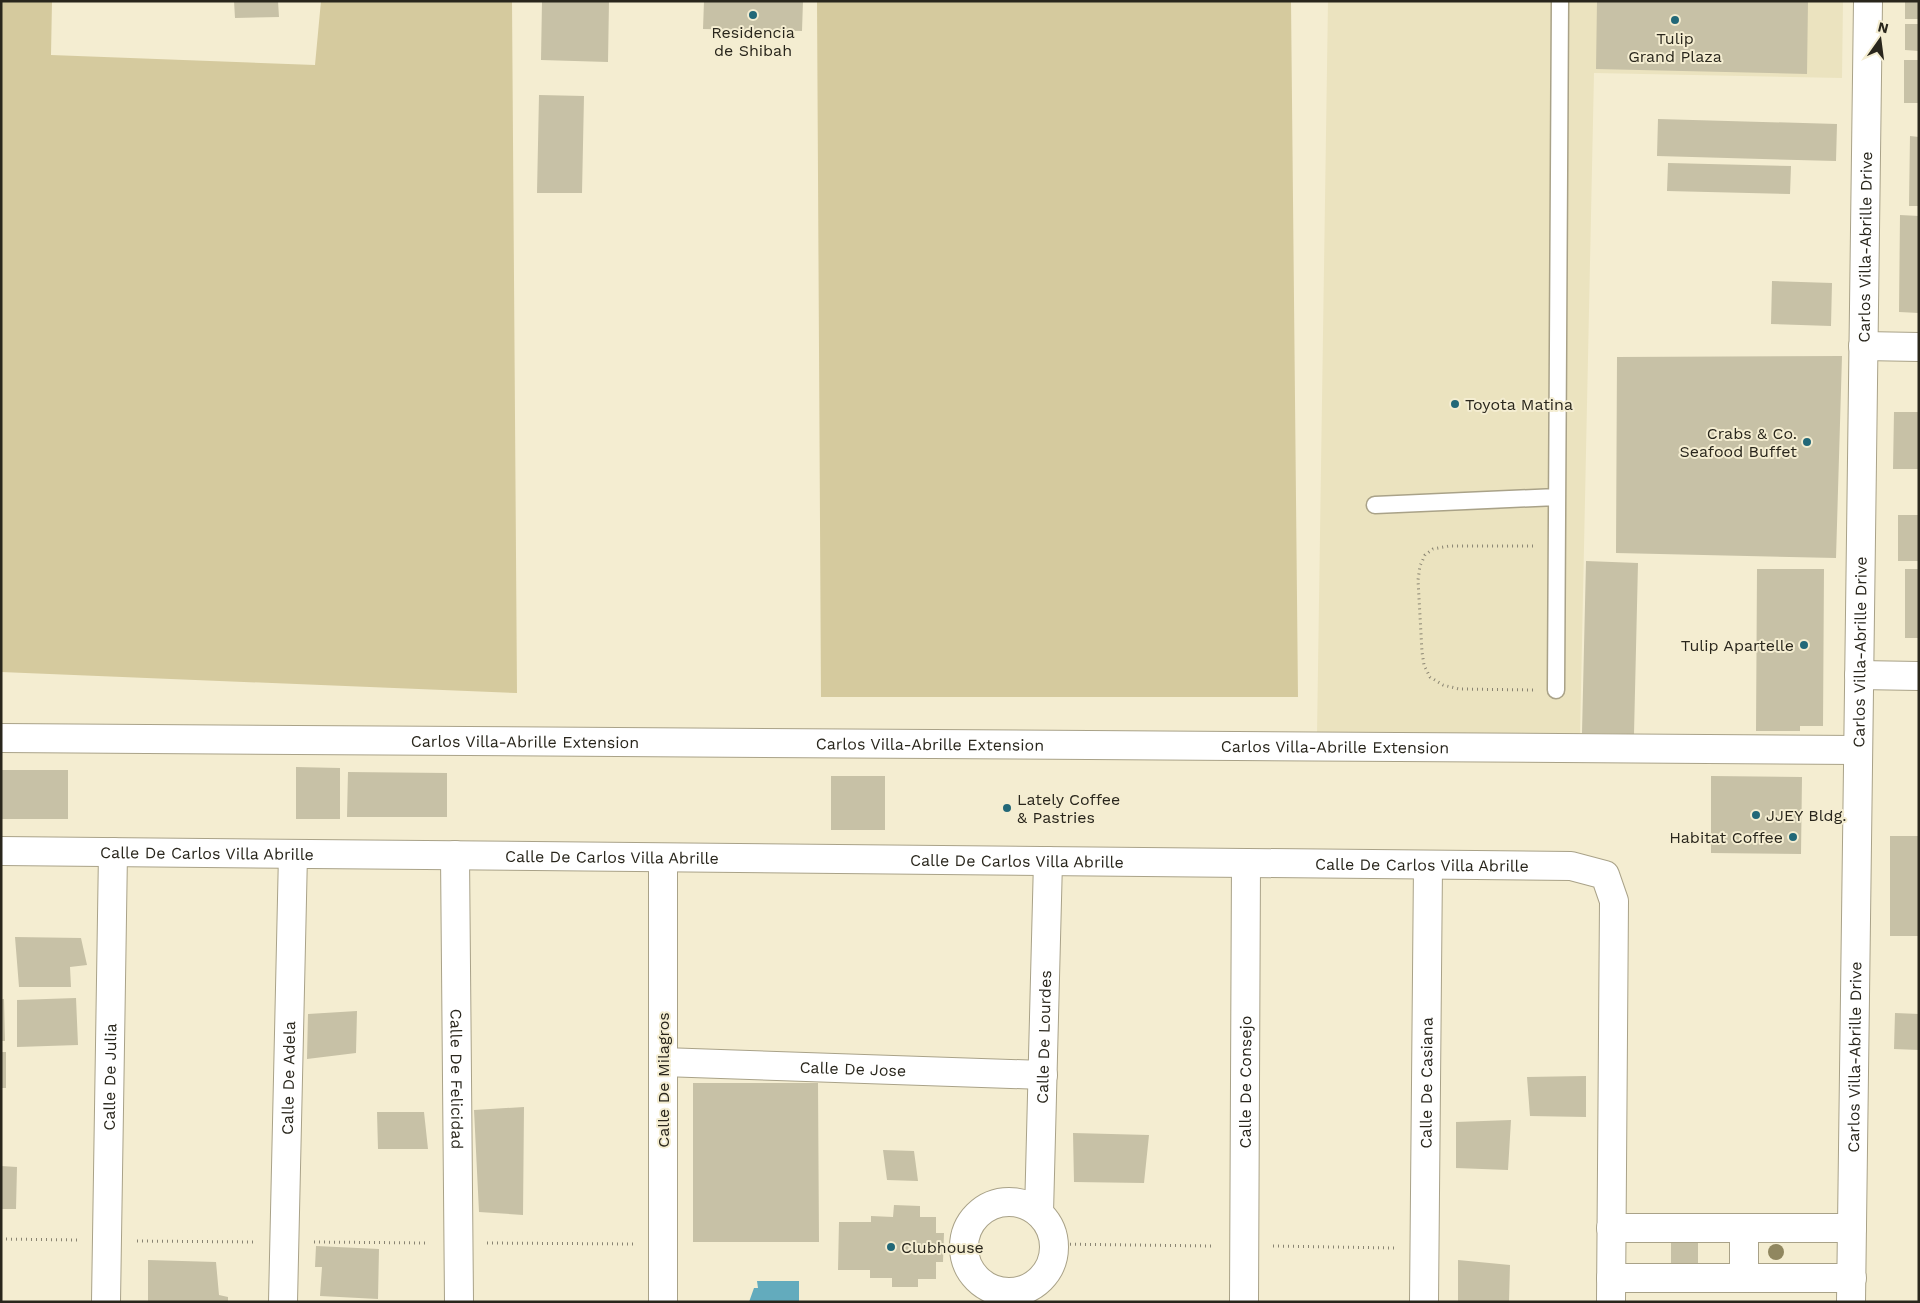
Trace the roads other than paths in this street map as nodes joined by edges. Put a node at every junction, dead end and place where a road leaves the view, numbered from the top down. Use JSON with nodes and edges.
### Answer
{"nodes":[{"id":1,"x":1560,"y":1,"type":"edge"},
{"id":2,"x":1868,"y":1,"type":"edge"},
{"id":3,"x":1863,"y":346,"type":"junction"},
{"id":4,"x":1919,"y":347,"type":"edge"},
{"id":5,"x":1557,"y":497,"type":"junction"},
{"id":6,"x":1375,"y":505,"type":"dead end"},
{"id":7,"x":1859,"y":675,"type":"junction"},
{"id":8,"x":1919,"y":676,"type":"edge"},
{"id":9,"x":1556,"y":690,"type":"road end"},
{"id":10,"x":1,"y":738,"type":"edge"},
{"id":11,"x":1858,"y":750,"type":"junction"},
{"id":12,"x":1,"y":851,"type":"edge"},
{"id":13,"x":113,"y":852,"type":"junction"},
{"id":14,"x":293,"y":854,"type":"junction"},
{"id":15,"x":455,"y":855,"type":"junction"},
{"id":16,"x":663,"y":858,"type":"junction"},
{"id":17,"x":1048,"y":861,"type":"junction"},
{"id":18,"x":1246,"y":863,"type":"junction"},
{"id":19,"x":1428,"y":865,"type":"junction"},
{"id":20,"x":663,"y":1062,"type":"junction"},
{"id":21,"x":1043,"y":1075,"type":"junction"},
{"id":22,"x":1039,"y":1213,"type":"junction"},
{"id":23,"x":1612,"y":1228,"type":"junction"},
{"id":24,"x":1852,"y":1228,"type":"junction"},
{"id":25,"x":1744,"y":1229,"type":"junction"},
{"id":26,"x":1744,"y":1278,"type":"junction"},
{"id":27,"x":1611,"y":1290,"type":"edge"},
{"id":28,"x":1851,"y":1290,"type":"edge"},
{"id":29,"x":1041,"y":1291,"type":"edge"},
{"id":30,"x":106,"y":1302,"type":"edge"},
{"id":31,"x":283,"y":1302,"type":"edge"},
{"id":32,"x":459,"y":1302,"type":"edge"},
{"id":33,"x":663,"y":1302,"type":"edge"},
{"id":34,"x":1244,"y":1302,"type":"edge"},
{"id":35,"x":1424,"y":1302,"type":"edge"}],
"edges":[{"from":1,"to":5,"type":"lane"},
{"from":2,"to":3,"type":"street","name":"Carlos Villa-Abrille Drive"},
{"from":3,"to":4,"type":"street"},
{"from":3,"to":7,"type":"street","name":"Carlos Villa-Abrille Drive"},
{"from":5,"to":6,"type":"lane"},
{"from":5,"to":9,"type":"lane"},
{"from":7,"to":8,"type":"street"},
{"from":7,"to":11,"type":"street","name":"Carlos Villa-Abrille Drive"},
{"from":10,"to":11,"type":"street","name":"Carlos Villa-Abrille Extension"},
{"from":11,"to":24,"type":"street","name":"Carlos Villa-Abrille Drive"},
{"from":12,"to":13,"type":"street","name":"Calle De Carlos Villa Abrille"},
{"from":13,"to":14,"type":"street","name":"Calle De Carlos Villa Abrille"},
{"from":13,"to":30,"type":"street","name":"Calle De Julia"},
{"from":14,"to":15,"type":"street","name":"Calle De Carlos Villa Abrille"},
{"from":14,"to":31,"type":"street","name":"Calle De Adela"},
{"from":15,"to":16,"type":"street","name":"Calle De Carlos Villa Abrille"},
{"from":15,"to":32,"type":"street","name":"Calle De Felicidad"},
{"from":16,"to":17,"type":"street","name":"Calle De Carlos Villa Abrille"},
{"from":16,"to":20,"type":"street","name":"Calle De Milagros"},
{"from":17,"to":18,"type":"street","name":"Calle De Carlos Villa Abrille"},
{"from":17,"to":21,"type":"street","name":"Calle De Lourdes"},
{"from":18,"to":19,"type":"street","name":"Calle De Carlos Villa Abrille"},
{"from":18,"to":34,"type":"street","name":"Calle De Consejo"},
{"from":19,"to":23,"type":"street","name":"Calle De Carlos Villa Abrille"},
{"from":19,"to":35,"type":"street","name":"Calle De Casiana"},
{"from":20,"to":21,"type":"street","name":"Calle De Jose"},
{"from":20,"to":33,"type":"street","name":"Calle De Milagros"},
{"from":21,"to":22,"type":"street","name":"Calle De Lourdes"},
{"from":22,"to":29,"type":"street"},
{"from":22,"to":29,"type":"street"},
{"from":23,"to":25,"type":"street"},
{"from":23,"to":27,"type":"street","name":"Calle De Carlos Villa Abrille"},
{"from":24,"to":25,"type":"street"},
{"from":24,"to":28,"type":"street","name":"Carlos Villa-Abrille Drive"},
{"from":25,"to":26,"type":"street"},
{"from":26,"to":27,"type":"street"},
{"from":26,"to":28,"type":"street"}]}
